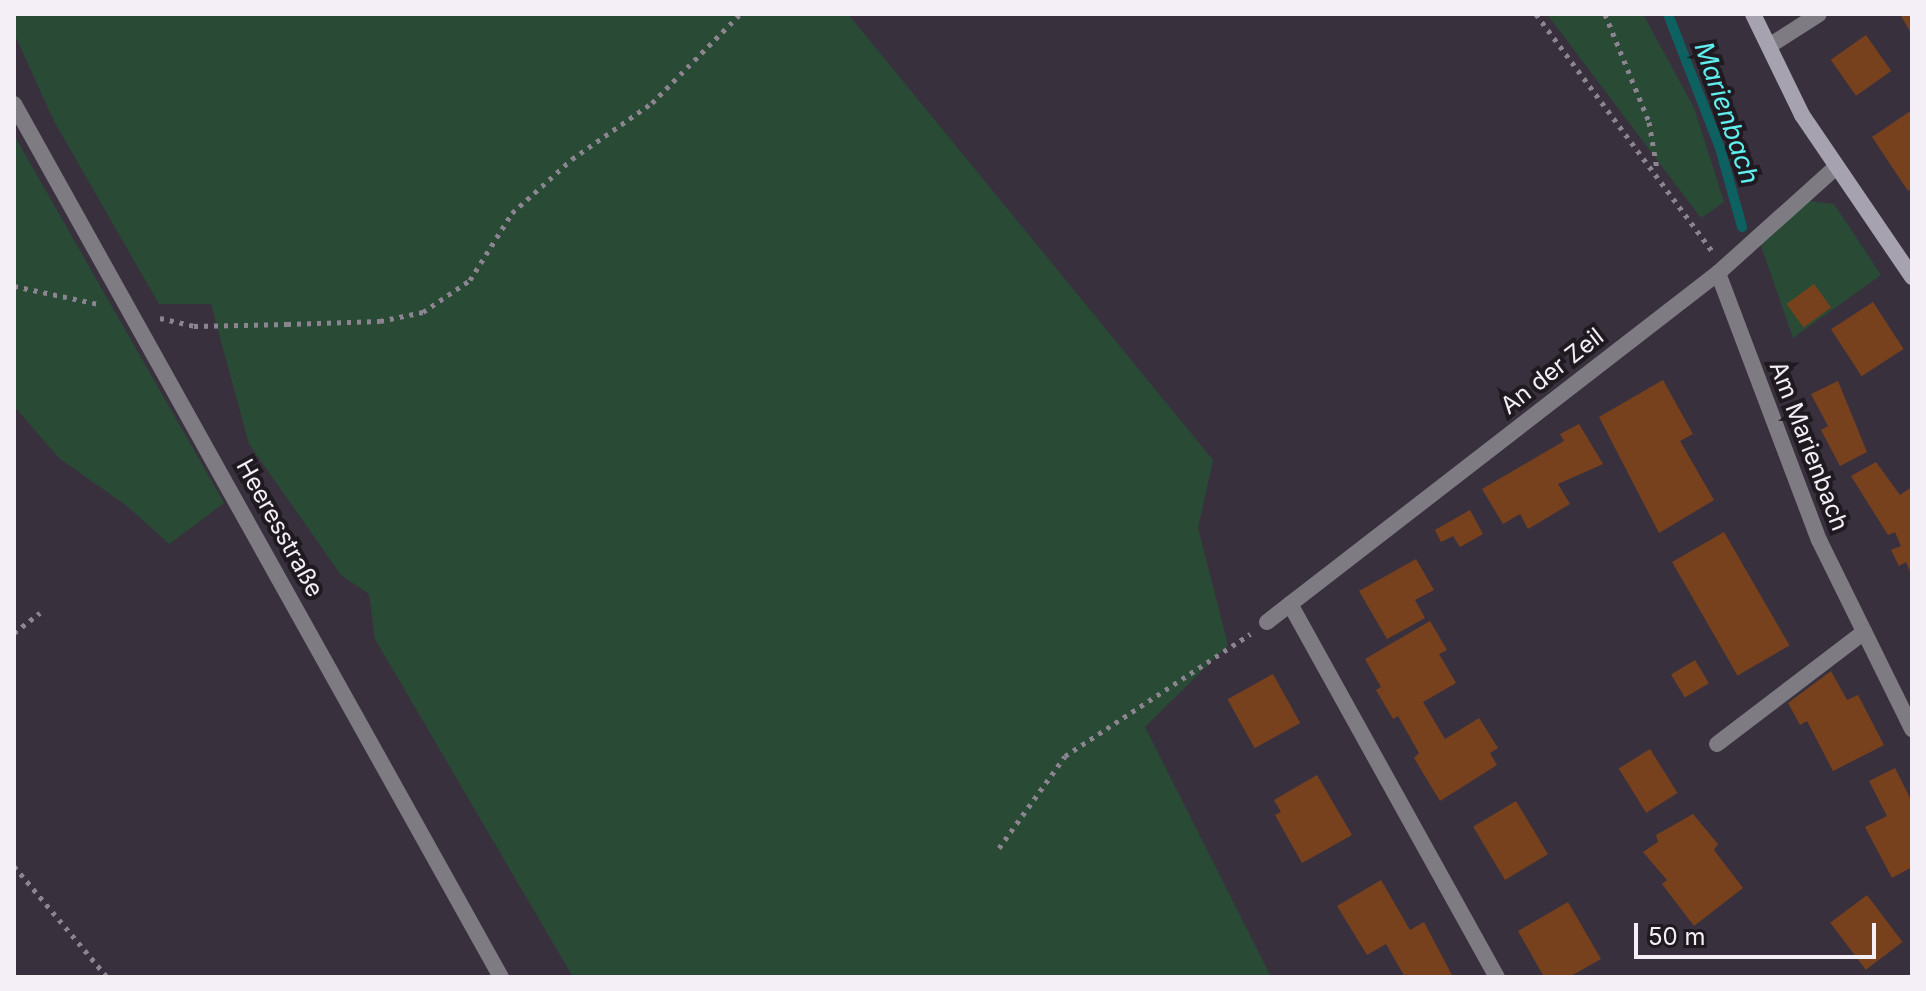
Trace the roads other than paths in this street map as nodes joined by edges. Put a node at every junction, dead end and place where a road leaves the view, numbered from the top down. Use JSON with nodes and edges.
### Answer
{"nodes":[{"id":1,"x":1753,"y":14,"type":"edge"},
{"id":2,"x":1819,"y":14,"type":"edge"},
{"id":3,"x":1769,"y":46,"type":"junction"},
{"id":4,"x":14,"y":104,"type":"edge"},
{"id":5,"x":1836,"y":167,"type":"junction"},
{"id":6,"x":1718,"y":273,"type":"junction"},
{"id":7,"x":1912,"y":277,"type":"edge"},
{"id":8,"x":1290,"y":604,"type":"junction"},
{"id":9,"x":1267,"y":622,"type":"road end"},
{"id":10,"x":1864,"y":632,"type":"junction"},
{"id":11,"x":1912,"y":729,"type":"edge"},
{"id":12,"x":1717,"y":744,"type":"dead end"},
{"id":13,"x":501,"y":977,"type":"edge"},
{"id":14,"x":1497,"y":977,"type":"edge"}],
"edges":[{"from":1,"to":3,"type":"street"},
{"from":2,"to":3,"type":"street"},
{"from":3,"to":5,"type":"street"},
{"from":4,"to":13,"type":"street","name":"Heeresstraße"},
{"from":5,"to":6,"type":"street","name":"An der Zeil"},
{"from":5,"to":7,"type":"street"},
{"from":6,"to":8,"type":"street","name":"An der Zeil"},
{"from":6,"to":10,"type":"street","name":"Am Marienbach"},
{"from":8,"to":9,"type":"street","name":"An der Zeil"},
{"from":8,"to":14,"type":"street"},
{"from":10,"to":11,"type":"street","name":"Am Marienbach"},
{"from":10,"to":12,"type":"street"}]}
